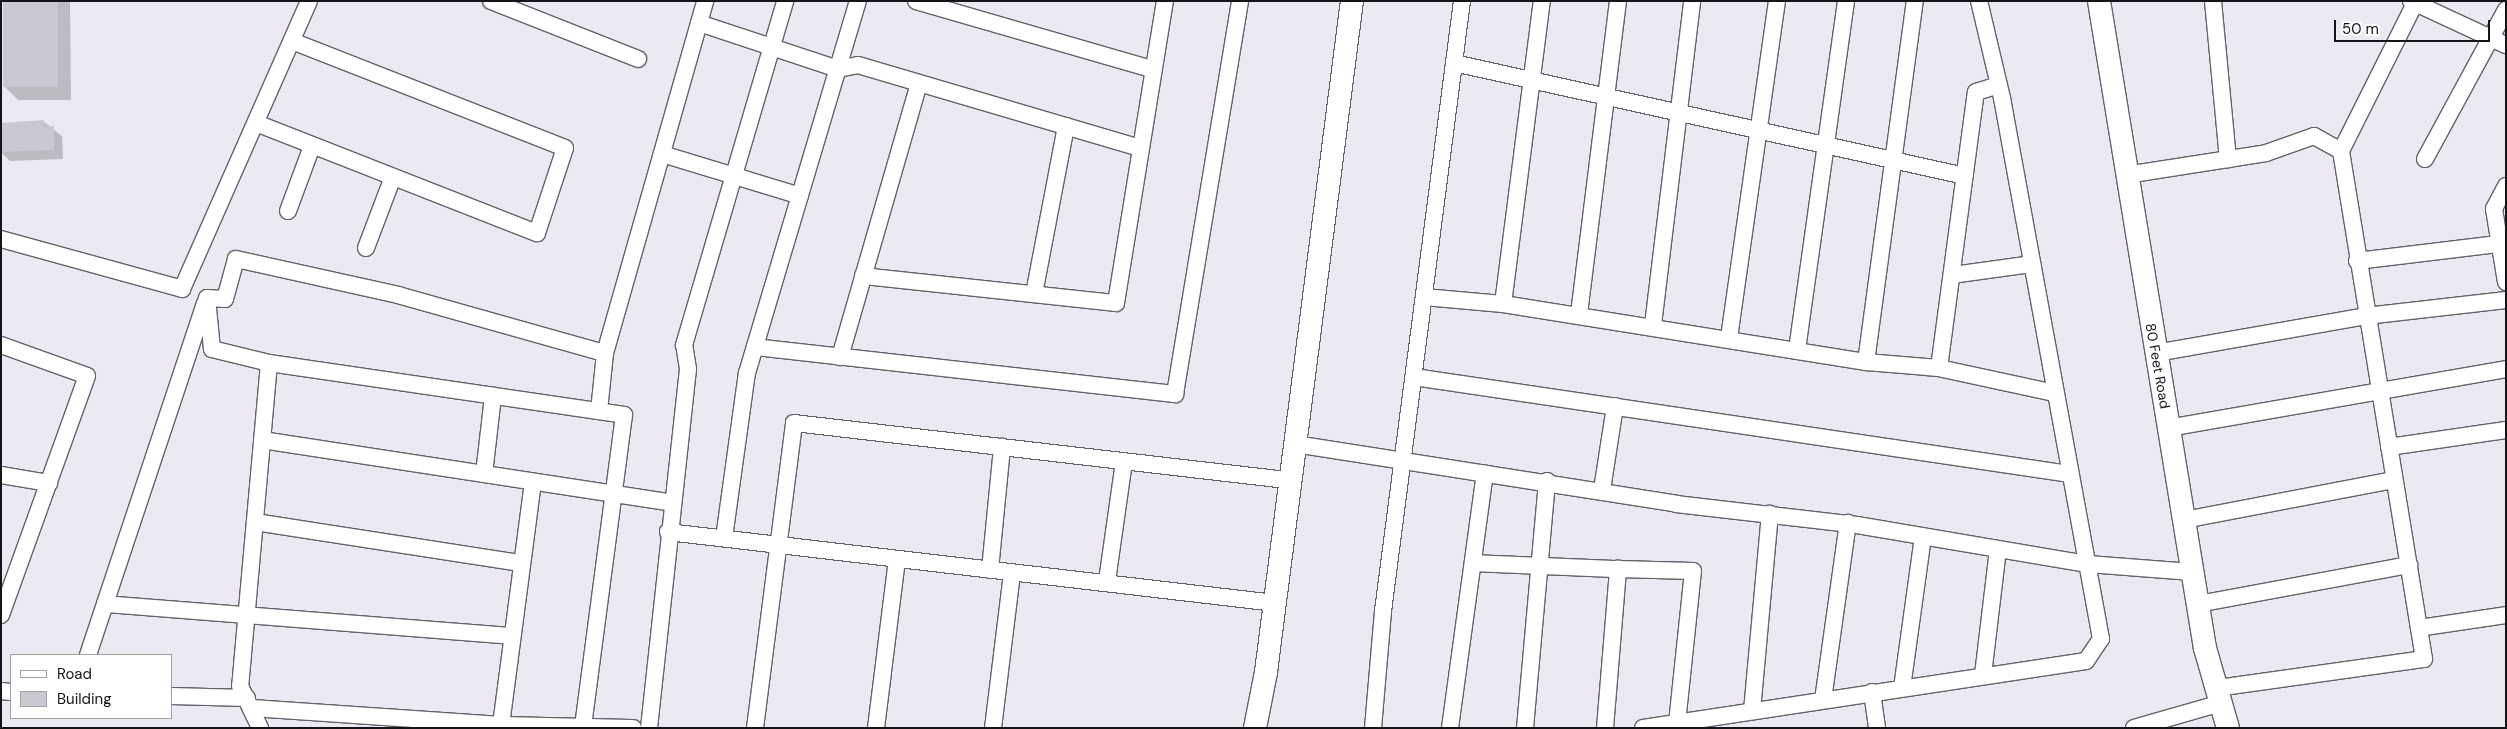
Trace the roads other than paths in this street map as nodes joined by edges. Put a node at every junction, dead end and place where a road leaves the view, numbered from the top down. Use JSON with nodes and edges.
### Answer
{"nodes":[{"id":1,"x":310,"y":1,"type":"edge"},
{"id":2,"x":491,"y":1,"type":"edge"},
{"id":3,"x":705,"y":1,"type":"edge"},
{"id":4,"x":785,"y":1,"type":"edge"},
{"id":5,"x":858,"y":1,"type":"edge"},
{"id":6,"x":916,"y":1,"type":"edge"},
{"id":7,"x":1165,"y":1,"type":"edge"},
{"id":8,"x":1240,"y":1,"type":"edge"},
{"id":9,"x":1352,"y":1,"type":"edge"},
{"id":10,"x":1462,"y":1,"type":"edge"},
{"id":11,"x":1542,"y":1,"type":"edge"},
{"id":12,"x":1618,"y":1,"type":"edge"},
{"id":13,"x":1692,"y":1,"type":"edge"},
{"id":14,"x":1777,"y":1,"type":"edge"},
{"id":15,"x":1846,"y":1,"type":"edge"},
{"id":16,"x":1915,"y":1,"type":"edge"},
{"id":17,"x":1979,"y":1,"type":"edge"},
{"id":18,"x":2098,"y":1,"type":"edge"},
{"id":19,"x":2213,"y":1,"type":"edge"},
{"id":20,"x":2414,"y":2,"type":"edge"},
{"id":21,"x":2506,"y":10,"type":"edge"},
{"id":22,"x":698,"y":23,"type":"junction"},
{"id":23,"x":2491,"y":38,"type":"junction"},
{"id":24,"x":292,"y":41,"type":"junction"},
{"id":25,"x":2506,"y":45,"type":"edge"},
{"id":26,"x":772,"y":47,"type":"junction"},
{"id":27,"x":638,"y":59,"type":"dead end"},
{"id":28,"x":1454,"y":63,"type":"junction"},
{"id":29,"x":838,"y":69,"type":"junction"},
{"id":30,"x":1152,"y":69,"type":"junction"},
{"id":31,"x":1532,"y":81,"type":"junction"},
{"id":32,"x":919,"y":83,"type":"junction"},
{"id":33,"x":1999,"y":85,"type":"junction"},
{"id":34,"x":1606,"y":95,"type":"junction"},
{"id":35,"x":1679,"y":113,"type":"junction"},
{"id":36,"x":256,"y":123,"type":"junction"},
{"id":37,"x":1066,"y":126,"type":"junction"},
{"id":38,"x":1758,"y":133,"type":"junction"},
{"id":39,"x":312,"y":146,"type":"junction"},
{"id":40,"x":1140,"y":148,"type":"junction"},
{"id":41,"x":1825,"y":148,"type":"junction"},
{"id":42,"x":2341,"y":151,"type":"junction"},
{"id":43,"x":662,"y":154,"type":"junction"},
{"id":44,"x":1893,"y":159,"type":"junction"},
{"id":45,"x":2228,"y":159,"type":"junction"},
{"id":46,"x":2425,"y":159,"type":"dead end"},
{"id":47,"x":735,"y":174,"type":"junction"},
{"id":48,"x":2126,"y":175,"type":"junction"},
{"id":49,"x":1965,"y":176,"type":"junction"},
{"id":50,"x":393,"y":177,"type":"junction"},
{"id":51,"x":2506,"y":186,"type":"edge"},
{"id":52,"x":800,"y":196,"type":"junction"},
{"id":53,"x":288,"y":212,"type":"dead end"},
{"id":54,"x":1,"y":239,"type":"edge"},
{"id":55,"x":2503,"y":243,"type":"edge"},
{"id":56,"x":366,"y":248,"type":"dead end"},
{"id":57,"x":2357,"y":261,"type":"junction"},
{"id":58,"x":2032,"y":264,"type":"junction"},
{"id":59,"x":1952,"y":275,"type":"junction"},
{"id":60,"x":864,"y":276,"type":"junction"},
{"id":61,"x":2506,"y":282,"type":"edge"},
{"id":62,"x":1034,"y":294,"type":"junction"},
{"id":63,"x":1424,"y":297,"type":"junction"},
{"id":64,"x":206,"y":298,"type":"junction"},
{"id":65,"x":2506,"y":300,"type":"edge"},
{"id":66,"x":1503,"y":304,"type":"junction"},
{"id":67,"x":1579,"y":314,"type":"junction"},
{"id":68,"x":2366,"y":316,"type":"junction"},
{"id":69,"x":1653,"y":325,"type":"junction"},
{"id":70,"x":1729,"y":338,"type":"junction"},
{"id":71,"x":1,"y":345,"type":"edge"},
{"id":72,"x":755,"y":347,"type":"junction"},
{"id":73,"x":1797,"y":350,"type":"junction"},
{"id":74,"x":605,"y":353,"type":"junction"},
{"id":75,"x":2156,"y":353,"type":"junction"},
{"id":76,"x":840,"y":356,"type":"junction"},
{"id":77,"x":1866,"y":362,"type":"junction"},
{"id":78,"x":269,"y":363,"type":"junction"},
{"id":79,"x":1939,"y":368,"type":"junction"},
{"id":80,"x":2506,"y":369,"type":"edge"},
{"id":81,"x":1414,"y":377,"type":"junction"},
{"id":82,"x":2379,"y":389,"type":"junction"},
{"id":83,"x":2055,"y":393,"type":"junction"},
{"id":84,"x":493,"y":396,"type":"junction"},
{"id":85,"x":1615,"y":406,"type":"junction"},
{"id":86,"x":599,"y":411,"type":"junction"},
{"id":87,"x":2168,"y":428,"type":"junction"},
{"id":88,"x":2506,"y":430,"type":"edge"},
{"id":89,"x":262,"y":440,"type":"junction"},
{"id":90,"x":1295,"y":444,"type":"junction"},
{"id":91,"x":2389,"y":446,"type":"junction"},
{"id":92,"x":1002,"y":447,"type":"junction"},
{"id":93,"x":1124,"y":462,"type":"junction"},
{"id":94,"x":1403,"y":463,"type":"junction"},
{"id":95,"x":1485,"y":473,"type":"junction"},
{"id":96,"x":484,"y":474,"type":"junction"},
{"id":97,"x":2069,"y":474,"type":"junction"},
{"id":98,"x":1,"y":475,"type":"edge"},
{"id":99,"x":1290,"y":480,"type":"junction"},
{"id":100,"x":2394,"y":480,"type":"junction"},
{"id":101,"x":1546,"y":481,"type":"junction"},
{"id":102,"x":532,"y":482,"type":"junction"},
{"id":103,"x":49,"y":483,"type":"junction"},
{"id":104,"x":1602,"y":490,"type":"junction"},
{"id":105,"x":611,"y":494,"type":"junction"},
{"id":106,"x":672,"y":503,"type":"junction"},
{"id":107,"x":1770,"y":514,"type":"junction"},
{"id":108,"x":2184,"y":520,"type":"junction"},
{"id":109,"x":255,"y":522,"type":"junction"},
{"id":110,"x":1848,"y":523,"type":"junction"},
{"id":111,"x":668,"y":532,"type":"junction"},
{"id":112,"x":1923,"y":536,"type":"junction"},
{"id":113,"x":724,"y":538,"type":"junction"},
{"id":114,"x":776,"y":545,"type":"junction"},
{"id":115,"x":1998,"y":549,"type":"junction"},
{"id":116,"x":897,"y":559,"type":"junction"},
{"id":117,"x":1473,"y":563,"type":"junction"},
{"id":118,"x":521,"y":564,"type":"junction"},
{"id":119,"x":2088,"y":564,"type":"junction"},
{"id":120,"x":2409,"y":565,"type":"junction"},
{"id":121,"x":1539,"y":569,"type":"junction"},
{"id":122,"x":1618,"y":569,"type":"junction"},
{"id":123,"x":990,"y":570,"type":"junction"},
{"id":124,"x":2192,"y":572,"type":"junction"},
{"id":125,"x":1012,"y":573,"type":"junction"},
{"id":126,"x":8,"y":576,"type":"edge"},
{"id":127,"x":1107,"y":581,"type":"junction"},
{"id":128,"x":105,"y":604,"type":"junction"},
{"id":129,"x":1275,"y":604,"type":"junction"},
{"id":130,"x":2198,"y":604,"type":"junction"},
{"id":131,"x":1,"y":615,"type":"edge"},
{"id":132,"x":246,"y":616,"type":"junction"},
{"id":133,"x":2506,"y":616,"type":"edge"},
{"id":134,"x":2419,"y":628,"type":"junction"},
{"id":135,"x":512,"y":636,"type":"junction"},
{"id":136,"x":88,"y":654,"type":"edge"},
{"id":137,"x":1983,"y":675,"type":"junction"},
{"id":138,"x":1902,"y":688,"type":"junction"},
{"id":139,"x":1872,"y":692,"type":"junction"},
{"id":140,"x":2219,"y":695,"type":"junction"},
{"id":141,"x":172,"y":696,"type":"edge"},
{"id":142,"x":1823,"y":700,"type":"junction"},
{"id":143,"x":249,"y":703,"type":"junction"},
{"id":144,"x":1752,"y":711,"type":"junction"},
{"id":145,"x":1677,"y":722,"type":"junction"},
{"id":146,"x":501,"y":725,"type":"junction"},
{"id":147,"x":583,"y":726,"type":"junction"},
{"id":148,"x":260,"y":728,"type":"edge"},
{"id":149,"x":633,"y":728,"type":"edge"},
{"id":150,"x":649,"y":728,"type":"edge"},
{"id":151,"x":755,"y":728,"type":"edge"},
{"id":152,"x":876,"y":728,"type":"edge"},
{"id":153,"x":993,"y":728,"type":"edge"},
{"id":154,"x":1255,"y":728,"type":"edge"},
{"id":155,"x":1373,"y":728,"type":"edge"},
{"id":156,"x":1450,"y":728,"type":"edge"},
{"id":157,"x":1526,"y":728,"type":"edge"},
{"id":158,"x":1605,"y":728,"type":"edge"},
{"id":159,"x":1643,"y":728,"type":"edge"},
{"id":160,"x":1877,"y":728,"type":"edge"},
{"id":161,"x":2134,"y":728,"type":"edge"},
{"id":162,"x":2228,"y":728,"type":"edge"}],
"edges":[{"from":1,"to":24,"type":"street"},
{"from":2,"to":27,"type":"street"},
{"from":3,"to":22,"type":"street"},
{"from":4,"to":26,"type":"street"},
{"from":5,"to":29,"type":"street"},
{"from":6,"to":30,"type":"street"},
{"from":7,"to":30,"type":"street"},
{"from":8,"to":76,"type":"street"},
{"from":9,"to":90,"type":"main road"},
{"from":10,"to":28,"type":"street"},
{"from":11,"to":31,"type":"street"},
{"from":12,"to":34,"type":"street"},
{"from":13,"to":35,"type":"street"},
{"from":14,"to":38,"type":"street"},
{"from":15,"to":41,"type":"street"},
{"from":16,"to":44,"type":"street"},
{"from":17,"to":33,"type":"street"},
{"from":18,"to":48,"type":"main road","name":"80 Feet Road"},
{"from":19,"to":45,"type":"street"},
{"from":20,"to":23,"type":"street"},
{"from":20,"to":42,"type":"street"},
{"from":21,"to":23,"type":"street"},
{"from":22,"to":26,"type":"street"},
{"from":22,"to":43,"type":"street"},
{"from":23,"to":25,"type":"street"},
{"from":23,"to":46,"type":"street"},
{"from":24,"to":36,"type":"street"},
{"from":24,"to":50,"type":"street"},
{"from":26,"to":29,"type":"street"},
{"from":26,"to":47,"type":"street"},
{"from":28,"to":31,"type":"street"},
{"from":28,"to":63,"type":"street"},
{"from":29,"to":32,"type":"street"},
{"from":29,"to":52,"type":"street"},
{"from":30,"to":40,"type":"street"},
{"from":31,"to":34,"type":"street"},
{"from":31,"to":66,"type":"street"},
{"from":32,"to":37,"type":"street"},
{"from":32,"to":60,"type":"street"},
{"from":33,"to":49,"type":"street"},
{"from":33,"to":58,"type":"street"},
{"from":34,"to":35,"type":"street"},
{"from":34,"to":67,"type":"street"},
{"from":35,"to":38,"type":"street"},
{"from":35,"to":69,"type":"street"},
{"from":36,"to":39,"type":"street"},
{"from":36,"to":54,"type":"street"},
{"from":37,"to":40,"type":"street"},
{"from":37,"to":62,"type":"street"},
{"from":38,"to":41,"type":"street"},
{"from":38,"to":70,"type":"street"},
{"from":39,"to":50,"type":"street"},
{"from":39,"to":53,"type":"street"},
{"from":40,"to":62,"type":"street"},
{"from":41,"to":44,"type":"street"},
{"from":41,"to":73,"type":"street"},
{"from":42,"to":45,"type":"street"},
{"from":42,"to":57,"type":"street"},
{"from":43,"to":47,"type":"street"},
{"from":43,"to":74,"type":"street"},
{"from":44,"to":49,"type":"street"},
{"from":44,"to":77,"type":"street"},
{"from":45,"to":48,"type":"street"},
{"from":47,"to":52,"type":"street"},
{"from":47,"to":106,"type":"street"},
{"from":48,"to":75,"type":"main road","name":"80 Feet Road"},
{"from":49,"to":59,"type":"street"},
{"from":50,"to":56,"type":"street"},
{"from":51,"to":55,"type":"street"},
{"from":52,"to":72,"type":"street"},
{"from":55,"to":57,"type":"street"},
{"from":55,"to":61,"type":"street"},
{"from":57,"to":68,"type":"street"},
{"from":58,"to":59,"type":"street"},
{"from":58,"to":83,"type":"street"},
{"from":59,"to":79,"type":"street"},
{"from":60,"to":62,"type":"street"},
{"from":60,"to":76,"type":"street"},
{"from":63,"to":66,"type":"street"},
{"from":63,"to":81,"type":"street"},
{"from":64,"to":74,"type":"street"},
{"from":64,"to":78,"type":"street"},
{"from":64,"to":128,"type":"street"},
{"from":65,"to":68,"type":"street"},
{"from":66,"to":67,"type":"street"},
{"from":67,"to":69,"type":"street"},
{"from":68,"to":75,"type":"street"},
{"from":68,"to":82,"type":"street"},
{"from":69,"to":70,"type":"street"},
{"from":70,"to":73,"type":"street"},
{"from":71,"to":103,"type":"street"},
{"from":72,"to":76,"type":"street"},
{"from":72,"to":113,"type":"street"},
{"from":73,"to":77,"type":"street"},
{"from":74,"to":86,"type":"street"},
{"from":75,"to":87,"type":"main road","name":"80 Feet Road"},
{"from":77,"to":79,"type":"street"},
{"from":78,"to":84,"type":"street"},
{"from":78,"to":89,"type":"street"},
{"from":79,"to":83,"type":"street"},
{"from":80,"to":82,"type":"street"},
{"from":81,"to":85,"type":"street"},
{"from":81,"to":94,"type":"street"},
{"from":82,"to":87,"type":"street"},
{"from":82,"to":91,"type":"street"},
{"from":83,"to":97,"type":"street"},
{"from":84,"to":86,"type":"street"},
{"from":84,"to":96,"type":"street"},
{"from":85,"to":97,"type":"street"},
{"from":85,"to":104,"type":"street"},
{"from":86,"to":105,"type":"street"},
{"from":87,"to":108,"type":"main road","name":"80 Feet Road"},
{"from":88,"to":91,"type":"street"},
{"from":89,"to":96,"type":"street"},
{"from":89,"to":109,"type":"street"},
{"from":90,"to":94,"type":"street"},
{"from":90,"to":99,"type":"main road"},
{"from":91,"to":100,"type":"street"},
{"from":92,"to":93,"type":"street"},
{"from":92,"to":114,"type":"street"},
{"from":92,"to":123,"type":"street"},
{"from":93,"to":99,"type":"street"},
{"from":93,"to":127,"type":"street"},
{"from":94,"to":95,"type":"street"},
{"from":94,"to":155,"type":"street"},
{"from":95,"to":101,"type":"street"},
{"from":95,"to":117,"type":"street"},
{"from":96,"to":102,"type":"street"},
{"from":97,"to":119,"type":"street"},
{"from":98,"to":103,"type":"street"},
{"from":99,"to":129,"type":"main road"},
{"from":100,"to":108,"type":"street"},
{"from":100,"to":120,"type":"street"},
{"from":101,"to":104,"type":"street"},
{"from":101,"to":121,"type":"street"},
{"from":102,"to":105,"type":"street"},
{"from":102,"to":118,"type":"street"},
{"from":103,"to":126,"type":"street"},
{"from":104,"to":107,"type":"street"},
{"from":105,"to":106,"type":"street"},
{"from":105,"to":147,"type":"street"},
{"from":106,"to":111,"type":"street"},
{"from":107,"to":110,"type":"street"},
{"from":107,"to":144,"type":"street"},
{"from":108,"to":124,"type":"main road","name":"80 Feet Road"},
{"from":109,"to":118,"type":"street"},
{"from":109,"to":132,"type":"street"},
{"from":110,"to":112,"type":"street"},
{"from":110,"to":142,"type":"street"},
{"from":111,"to":113,"type":"street"},
{"from":111,"to":150,"type":"street"},
{"from":112,"to":115,"type":"street"},
{"from":112,"to":138,"type":"street"},
{"from":113,"to":114,"type":"street"},
{"from":114,"to":116,"type":"street"},
{"from":114,"to":151,"type":"street"},
{"from":115,"to":119,"type":"street"},
{"from":115,"to":137,"type":"street"},
{"from":116,"to":123,"type":"street"},
{"from":116,"to":152,"type":"street"},
{"from":117,"to":121,"type":"street"},
{"from":117,"to":156,"type":"street"},
{"from":118,"to":135,"type":"street"},
{"from":119,"to":124,"type":"street"},
{"from":119,"to":137,"type":"street"},
{"from":120,"to":130,"type":"street"},
{"from":120,"to":134,"type":"street"},
{"from":121,"to":122,"type":"street"},
{"from":121,"to":157,"type":"street"},
{"from":122,"to":145,"type":"street"},
{"from":122,"to":158,"type":"street"},
{"from":123,"to":125,"type":"street"},
{"from":124,"to":130,"type":"main road","name":"80 Feet Road"},
{"from":125,"to":127,"type":"street"},
{"from":125,"to":153,"type":"street"},
{"from":126,"to":131,"type":"street"},
{"from":127,"to":129,"type":"street"},
{"from":128,"to":132,"type":"street"},
{"from":128,"to":136,"type":"street"},
{"from":129,"to":154,"type":"main road"},
{"from":130,"to":140,"type":"main road","name":"80 Feet Road"},
{"from":132,"to":135,"type":"street"},
{"from":132,"to":143,"type":"street"},
{"from":133,"to":134,"type":"street"},
{"from":134,"to":140,"type":"street"},
{"from":135,"to":146,"type":"street"},
{"from":137,"to":138,"type":"street"},
{"from":138,"to":139,"type":"street"},
{"from":139,"to":142,"type":"street"},
{"from":139,"to":160,"type":"street"},
{"from":140,"to":161,"type":"street"},
{"from":140,"to":162,"type":"main road","name":"80 Feet Road"},
{"from":141,"to":143,"type":"street"},
{"from":142,"to":144,"type":"street"},
{"from":143,"to":146,"type":"street"},
{"from":143,"to":148,"type":"street"},
{"from":144,"to":145,"type":"street"},
{"from":145,"to":159,"type":"street"},
{"from":146,"to":147,"type":"street"},
{"from":147,"to":149,"type":"street"}]}
